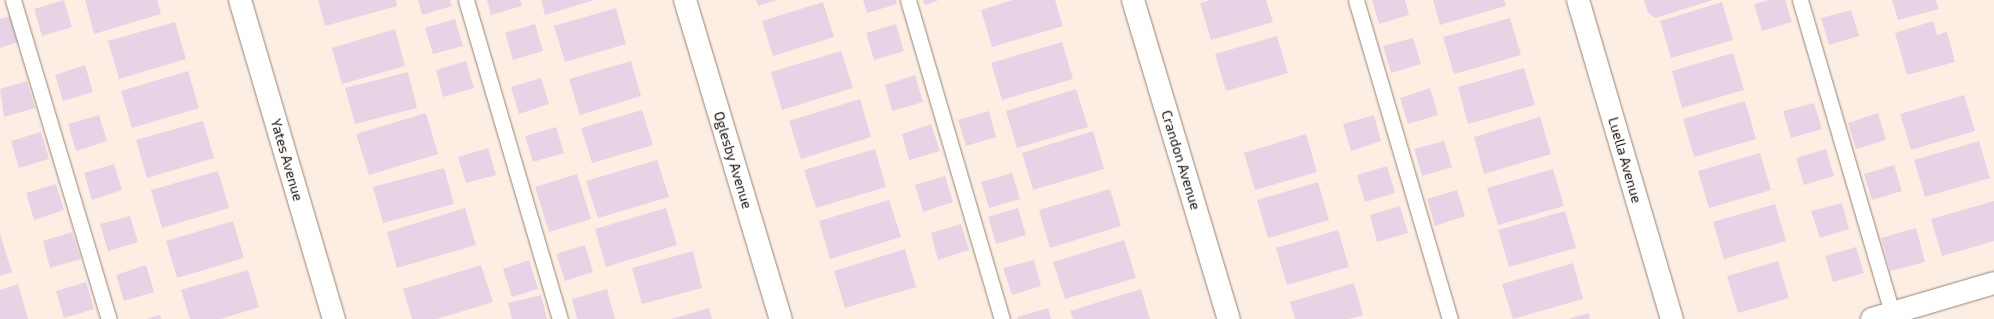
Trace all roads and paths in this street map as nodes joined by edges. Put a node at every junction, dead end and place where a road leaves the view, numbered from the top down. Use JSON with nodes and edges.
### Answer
{"nodes":[{"id":1,"x":13,"y":0,"type":"edge"},
{"id":2,"x":240,"y":0,"type":"edge"},
{"id":3,"x":466,"y":0,"type":"edge"},
{"id":4,"x":685,"y":0,"type":"edge"},
{"id":5,"x":908,"y":0,"type":"edge"},
{"id":6,"x":1133,"y":0,"type":"edge"},
{"id":7,"x":1356,"y":0,"type":"edge"},
{"id":8,"x":1578,"y":0,"type":"edge"},
{"id":9,"x":1800,"y":0,"type":"edge"},
{"id":10,"x":1994,"y":283,"type":"edge"},
{"id":11,"x":1893,"y":316,"type":"edge"},
{"id":12,"x":109,"y":319,"type":"edge"},
{"id":13,"x":334,"y":319,"type":"edge"},
{"id":14,"x":560,"y":319,"type":"edge"},
{"id":15,"x":781,"y":319,"type":"edge"},
{"id":16,"x":1002,"y":319,"type":"edge"},
{"id":17,"x":1229,"y":319,"type":"edge"},
{"id":18,"x":1450,"y":319,"type":"edge"},
{"id":19,"x":1672,"y":319,"type":"edge"},
{"id":20,"x":1872,"y":319,"type":"edge"}],
"edges":[{"from":1,"to":12,"type":"lane"},
{"from":2,"to":13,"type":"street","name":"Yates Avenue"},
{"from":3,"to":14,"type":"lane"},
{"from":4,"to":15,"type":"street","name":"Oglesby Avenue"},
{"from":5,"to":16,"type":"lane"},
{"from":6,"to":17,"type":"street","name":"Crandon Avenue"},
{"from":7,"to":18,"type":"lane"},
{"from":8,"to":19,"type":"street","name":"Luella Avenue"},
{"from":9,"to":11,"type":"lane"},
{"from":10,"to":11,"type":"street"},
{"from":11,"to":20,"type":"street"}]}
